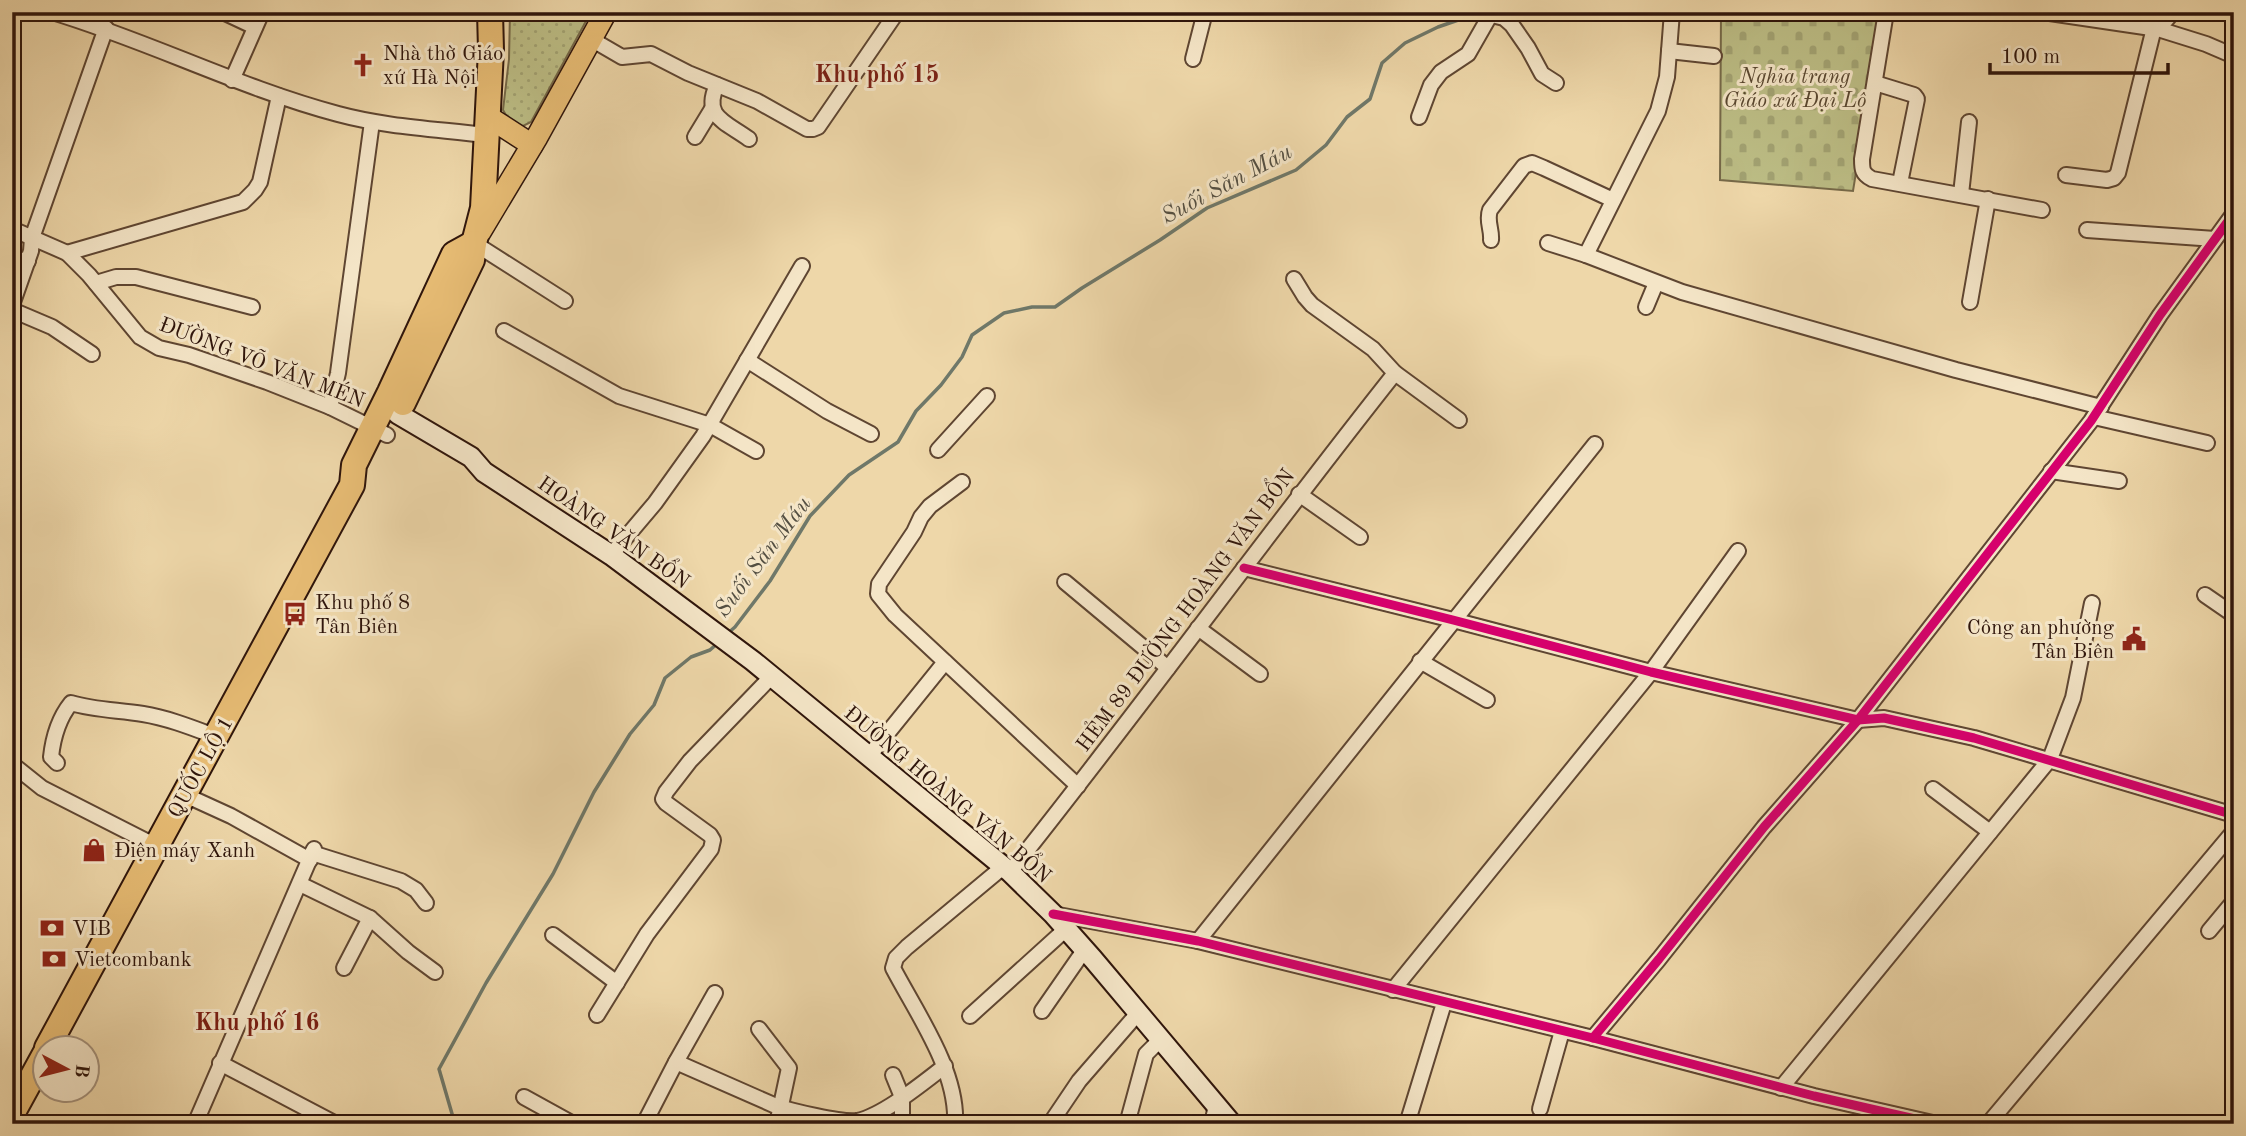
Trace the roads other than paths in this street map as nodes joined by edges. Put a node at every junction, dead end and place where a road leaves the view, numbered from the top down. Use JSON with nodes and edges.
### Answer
{"nodes":[{"id":1,"x":52,"y":12,"type":"edge"},
{"id":2,"x":223,"y":12,"type":"edge"},
{"id":3,"x":262,"y":12,"type":"edge"},
{"id":4,"x":490,"y":12,"type":"edge"},
{"id":5,"x":606,"y":12,"type":"edge"},
{"id":6,"x":898,"y":12,"type":"edge"},
{"id":7,"x":1205,"y":12,"type":"edge"},
{"id":8,"x":1672,"y":12,"type":"edge"},
{"id":9,"x":1886,"y":12,"type":"edge"},
{"id":10,"x":2043,"y":12,"type":"edge"},
{"id":11,"x":2173,"y":12,"type":"edge"},
{"id":12,"x":1492,"y":13,"type":"edge"},
{"id":13,"x":256,"y":27,"type":"junction"},
{"id":14,"x":106,"y":28,"type":"junction"},
{"id":15,"x":2156,"y":29,"type":"junction"},
{"id":16,"x":591,"y":39,"type":"junction"},
{"id":17,"x":1669,"y":51,"type":"junction"},
{"id":18,"x":1714,"y":56,"type":"dead end"},
{"id":19,"x":2234,"y":56,"type":"edge"},
{"id":20,"x":1193,"y":59,"type":"dead end"},
{"id":21,"x":232,"y":80,"type":"junction"},
{"id":22,"x":1556,"y":83,"type":"dead end"},
{"id":23,"x":1875,"y":83,"type":"junction"},
{"id":24,"x":718,"y":85,"type":"junction"},
{"id":25,"x":279,"y":96,"type":"junction"},
{"id":26,"x":712,"y":109,"type":"junction"},
{"id":27,"x":1419,"y":117,"type":"dead end"},
{"id":28,"x":372,"y":122,"type":"junction"},
{"id":29,"x":1969,"y":122,"type":"dead end"},
{"id":30,"x":487,"y":125,"type":"junction"},
{"id":31,"x":695,"y":137,"type":"dead end"},
{"id":32,"x":750,"y":138,"type":"dead end"},
{"id":33,"x":532,"y":145,"type":"junction"},
{"id":34,"x":2066,"y":175,"type":"dead end"},
{"id":35,"x":1900,"y":183,"type":"junction"},
{"id":36,"x":1961,"y":194,"type":"junction"},
{"id":37,"x":1988,"y":199,"type":"junction"},
{"id":38,"x":1613,"y":200,"type":"junction"},
{"id":39,"x":2042,"y":210,"type":"dead end"},
{"id":40,"x":2234,"y":213,"type":"edge"},
{"id":41,"x":12,"y":229,"type":"edge"},
{"id":42,"x":2087,"y":230,"type":"dead end"},
{"id":43,"x":32,"y":238,"type":"junction"},
{"id":44,"x":2215,"y":239,"type":"junction"},
{"id":45,"x":1491,"y":240,"type":"dead end"},
{"id":46,"x":474,"y":243,"type":"junction"},
{"id":47,"x":1548,"y":243,"type":"dead end"},
{"id":48,"x":67,"y":253,"type":"junction"},
{"id":49,"x":1586,"y":255,"type":"junction"},
{"id":50,"x":12,"y":258,"type":"edge"},
{"id":51,"x":28,"y":261,"type":"junction"},
{"id":52,"x":802,"y":266,"type":"dead end"},
{"id":53,"x":1294,"y":279,"type":"dead end"},
{"id":54,"x":96,"y":283,"type":"junction"},
{"id":55,"x":1656,"y":283,"type":"junction"},
{"id":56,"x":565,"y":301,"type":"dead end"},
{"id":57,"x":1970,"y":302,"type":"dead end"},
{"id":58,"x":252,"y":307,"type":"dead end"},
{"id":59,"x":1646,"y":307,"type":"dead end"},
{"id":60,"x":12,"y":308,"type":"edge"},
{"id":61,"x":504,"y":331,"type":"dead end"},
{"id":62,"x":92,"y":354,"type":"dead end"},
{"id":63,"x":747,"y":360,"type":"junction"},
{"id":64,"x":1395,"y":373,"type":"junction"},
{"id":65,"x":987,"y":396,"type":"dead end"},
{"id":66,"x":330,"y":407,"type":"junction"},
{"id":67,"x":2098,"y":412,"type":"junction"},
{"id":68,"x":385,"y":421,"type":"junction"},
{"id":69,"x":1459,"y":421,"type":"dead end"},
{"id":70,"x":710,"y":425,"type":"junction"},
{"id":71,"x":870,"y":434,"type":"dead end"},
{"id":72,"x":2207,"y":443,"type":"dead end"},
{"id":73,"x":1595,"y":444,"type":"dead end"},
{"id":74,"x":938,"y":450,"type":"dead end"},
{"id":75,"x":755,"y":451,"type":"dead end"},
{"id":76,"x":2052,"y":471,"type":"junction"},
{"id":77,"x":2119,"y":481,"type":"dead end"},
{"id":78,"x":962,"y":482,"type":"dead end"},
{"id":79,"x":1299,"y":494,"type":"junction"},
{"id":80,"x":1360,"y":537,"type":"dead end"},
{"id":81,"x":1738,"y":551,"type":"dead end"},
{"id":82,"x":611,"y":555,"type":"junction"},
{"id":83,"x":1244,"y":568,"type":"junction"},
{"id":84,"x":1065,"y":582,"type":"dead end"},
{"id":85,"x":2205,"y":595,"type":"dead end"},
{"id":86,"x":2092,"y":603,"type":"dead end"},
{"id":87,"x":2234,"y":615,"type":"edge"},
{"id":88,"x":1454,"y":620,"type":"junction"},
{"id":89,"x":1198,"y":628,"type":"junction"},
{"id":90,"x":723,"y":638,"type":"joint"},
{"id":91,"x":1420,"y":661,"type":"junction"},
{"id":92,"x":945,"y":662,"type":"junction"},
{"id":93,"x":1168,"y":668,"type":"junction"},
{"id":94,"x":1651,"y":672,"type":"junction"},
{"id":95,"x":1260,"y":674,"type":"dead end"},
{"id":96,"x":772,"y":676,"type":"junction"},
{"id":97,"x":1487,"y":700,"type":"dead end"},
{"id":98,"x":1858,"y":720,"type":"junction"},
{"id":99,"x":217,"y":737,"type":"junction"},
{"id":100,"x":869,"y":756,"type":"junction"},
{"id":101,"x":2050,"y":759,"type":"junction"},
{"id":102,"x":57,"y":763,"type":"dead end"},
{"id":103,"x":12,"y":764,"type":"edge"},
{"id":104,"x":1078,"y":786,"type":"junction"},
{"id":105,"x":1933,"y":789,"type":"dead end"},
{"id":106,"x":185,"y":795,"type":"junction"},
{"id":107,"x":2234,"y":815,"type":"edge"},
{"id":108,"x":2234,"y":831,"type":"edge"},
{"id":109,"x":1990,"y":832,"type":"junction"},
{"id":110,"x":156,"y":846,"type":"junction"},
{"id":111,"x":312,"y":854,"type":"junction"},
{"id":112,"x":1007,"y":869,"type":"junction"},
{"id":113,"x":300,"y":884,"type":"junction"},
{"id":114,"x":2234,"y":901,"type":"edge"},
{"id":115,"x":426,"y":903,"type":"dead end"},
{"id":116,"x":1052,"y":914,"type":"junction"},
{"id":117,"x":370,"y":918,"type":"junction"},
{"id":118,"x":1066,"y":929,"type":"junction"},
{"id":119,"x":2209,"y":931,"type":"dead end"},
{"id":120,"x":553,"y":935,"type":"dead end"},
{"id":121,"x":1198,"y":941,"type":"junction"},
{"id":122,"x":1085,"y":949,"type":"junction"},
{"id":123,"x":344,"y":968,"type":"dead end"},
{"id":124,"x":435,"y":972,"type":"dead end"},
{"id":125,"x":617,"y":983,"type":"junction"},
{"id":126,"x":1393,"y":990,"type":"junction"},
{"id":127,"x":715,"y":993,"type":"dead end"},
{"id":128,"x":1444,"y":1003,"type":"junction"},
{"id":129,"x":1042,"y":1011,"type":"dead end"},
{"id":130,"x":1139,"y":1012,"type":"junction"},
{"id":131,"x":597,"y":1015,"type":"dead end"},
{"id":132,"x":971,"y":1016,"type":"dead end"},
{"id":133,"x":759,"y":1029,"type":"dead end"},
{"id":134,"x":1562,"y":1031,"type":"junction"},
{"id":135,"x":55,"y":1034,"type":"edge"},
{"id":136,"x":1593,"y":1038,"type":"junction"},
{"id":137,"x":1161,"y":1039,"type":"junction"},
{"id":138,"x":676,"y":1062,"type":"junction"},
{"id":139,"x":220,"y":1063,"type":"junction"},
{"id":140,"x":945,"y":1066,"type":"junction"},
{"id":141,"x":894,"y":1075,"type":"dead end"},
{"id":142,"x":32,"y":1076,"type":"edge"},
{"id":143,"x":1781,"y":1087,"type":"junction"},
{"id":144,"x":524,"y":1097,"type":"dead end"},
{"id":145,"x":902,"y":1097,"type":"junction"},
{"id":146,"x":779,"y":1107,"type":"junction"},
{"id":147,"x":1540,"y":1109,"type":"dead end"},
{"id":148,"x":12,"y":1114,"type":"edge"},
{"id":149,"x":1214,"y":1114,"type":"edge"},
{"id":150,"x":195,"y":1124,"type":"edge"},
{"id":151,"x":336,"y":1124,"type":"edge"},
{"id":152,"x":573,"y":1124,"type":"edge"},
{"id":153,"x":645,"y":1124,"type":"edge"},
{"id":154,"x":777,"y":1124,"type":"edge"},
{"id":155,"x":902,"y":1124,"type":"edge"},
{"id":156,"x":955,"y":1124,"type":"edge"},
{"id":157,"x":1050,"y":1124,"type":"edge"},
{"id":158,"x":1127,"y":1124,"type":"edge"},
{"id":159,"x":1232,"y":1124,"type":"edge"},
{"id":160,"x":1406,"y":1124,"type":"edge"},
{"id":161,"x":1937,"y":1124,"type":"edge"},
{"id":162,"x":1988,"y":1124,"type":"edge"}],
"edges":[{"from":1,"to":14,"type":"street"},
{"from":2,"to":13,"type":"street"},
{"from":3,"to":13,"type":"street"},
{"from":4,"to":30,"type":"highway"},
{"from":5,"to":16,"type":"main road"},
{"from":6,"to":24,"type":"street"},
{"from":7,"to":20,"type":"street"},
{"from":8,"to":17,"type":"street"},
{"from":9,"to":23,"type":"street"},
{"from":10,"to":15,"type":"street"},
{"from":11,"to":15,"type":"street"},
{"from":12,"to":22,"type":"street"},
{"from":12,"to":27,"type":"street"},
{"from":13,"to":21,"type":"street"},
{"from":14,"to":21,"type":"street"},
{"from":14,"to":43,"type":"street"},
{"from":15,"to":19,"type":"street"},
{"from":15,"to":34,"type":"street"},
{"from":16,"to":24,"type":"street"},
{"from":16,"to":33,"type":"main road"},
{"from":17,"to":18,"type":"street"},
{"from":17,"to":38,"type":"street"},
{"from":21,"to":25,"type":"street"},
{"from":23,"to":35,"type":"street"},
{"from":23,"to":35,"type":"street"},
{"from":24,"to":26,"type":"street"},
{"from":25,"to":28,"type":"street"},
{"from":25,"to":48,"type":"street"},
{"from":26,"to":31,"type":"street"},
{"from":26,"to":32,"type":"street"},
{"from":28,"to":30,"type":"street"},
{"from":28,"to":66,"type":"street"},
{"from":29,"to":36,"type":"street"},
{"from":30,"to":33,"type":"main road"},
{"from":30,"to":46,"type":"highway"},
{"from":33,"to":46,"type":"main road"},
{"from":35,"to":36,"type":"street"},
{"from":36,"to":37,"type":"street"},
{"from":37,"to":39,"type":"street"},
{"from":37,"to":57,"type":"street"},
{"from":38,"to":45,"type":"street"},
{"from":38,"to":49,"type":"street"},
{"from":40,"to":44,"type":"street"},
{"from":41,"to":43,"type":"street","name":"ĐƯỜNG VÕ VĂN MÉN"},
{"from":42,"to":44,"type":"street"},
{"from":43,"to":48,"type":"street","name":"ĐƯỜNG VÕ VĂN MÉN"},
{"from":43,"to":51,"type":"street"},
{"from":44,"to":67,"type":"street"},
{"from":46,"to":56,"type":"street"},
{"from":46,"to":68,"type":"highway","name":"QUỐC LỘ 1"},
{"from":47,"to":49,"type":"street"},
{"from":48,"to":54,"type":"street","name":"ĐƯỜNG VÕ VĂN MÉN"},
{"from":49,"to":55,"type":"street"},
{"from":50,"to":51,"type":"street"},
{"from":51,"to":60,"type":"street"},
{"from":52,"to":63,"type":"street"},
{"from":53,"to":64,"type":"street"},
{"from":54,"to":58,"type":"street"},
{"from":54,"to":66,"type":"street","name":"ĐƯỜNG VÕ VĂN MÉN"},
{"from":55,"to":59,"type":"street"},
{"from":55,"to":67,"type":"street"},
{"from":60,"to":62,"type":"street"},
{"from":61,"to":70,"type":"street"},
{"from":63,"to":70,"type":"street"},
{"from":63,"to":71,"type":"street"},
{"from":64,"to":69,"type":"street"},
{"from":64,"to":79,"type":"street","name":"HẺM 89 ĐƯỜNG HOÀNG VĂN BỔN"},
{"from":65,"to":74,"type":"street"},
{"from":66,"to":68,"type":"street","name":"ĐƯỜNG VÕ VĂN MÉN"},
{"from":67,"to":72,"type":"street"},
{"from":67,"to":76,"type":"street"},
{"from":68,"to":82,"type":"main road","name":"HOÀNG VĂN BỔN"},
{"from":68,"to":99,"type":"highway","name":"QUỐC LỘ 1"},
{"from":70,"to":75,"type":"street"},
{"from":70,"to":82,"type":"street"},
{"from":73,"to":88,"type":"street"},
{"from":76,"to":77,"type":"street"},
{"from":76,"to":98,"type":"street"},
{"from":78,"to":92,"type":"street"},
{"from":79,"to":80,"type":"street"},
{"from":79,"to":83,"type":"street","name":"HẺM 89 ĐƯỜNG HOÀNG VĂN BỔN"},
{"from":81,"to":94,"type":"street"},
{"from":82,"to":90,"type":"main road","name":"HOÀNG VĂN BỔN"},
{"from":83,"to":88,"type":"street"},
{"from":83,"to":89,"type":"street","name":"HẺM 89 ĐƯỜNG HOÀNG VĂN BỔN"},
{"from":84,"to":93,"type":"street"},
{"from":85,"to":87,"type":"street"},
{"from":86,"to":101,"type":"street"},
{"from":88,"to":91,"type":"street"},
{"from":88,"to":94,"type":"street"},
{"from":89,"to":93,"type":"street","name":"HẺM 89 ĐƯỜNG HOÀNG VĂN BỔN"},
{"from":89,"to":95,"type":"street"},
{"from":90,"to":96,"type":"main road","name":"ĐƯỜNG HOÀNG VĂN BỔN"},
{"from":91,"to":97,"type":"street"},
{"from":91,"to":121,"type":"street"},
{"from":92,"to":100,"type":"street"},
{"from":92,"to":104,"type":"street"},
{"from":93,"to":104,"type":"street","name":"HẺM 89 ĐƯỜNG HOÀNG VĂN BỔN"},
{"from":94,"to":98,"type":"street"},
{"from":94,"to":126,"type":"street"},
{"from":96,"to":100,"type":"main road","name":"ĐƯỜNG HOÀNG VĂN BỔN"},
{"from":96,"to":125,"type":"street"},
{"from":98,"to":101,"type":"street"},
{"from":98,"to":136,"type":"street"},
{"from":99,"to":102,"type":"street"},
{"from":99,"to":106,"type":"highway","name":"QUỐC LỘ 1"},
{"from":100,"to":112,"type":"main road","name":"ĐƯỜNG HOÀNG VĂN BỔN"},
{"from":101,"to":107,"type":"street"},
{"from":101,"to":109,"type":"street"},
{"from":103,"to":110,"type":"street"},
{"from":104,"to":112,"type":"street","name":"HẺM 89 ĐƯỜNG HOÀNG VĂN BỔN"},
{"from":105,"to":109,"type":"street"},
{"from":106,"to":110,"type":"highway","name":"QUỐC LỘ 1"},
{"from":106,"to":111,"type":"street"},
{"from":108,"to":162,"type":"street"},
{"from":109,"to":143,"type":"street"},
{"from":110,"to":135,"type":"highway","name":"QUỐC LỘ 1"},
{"from":111,"to":113,"type":"street"},
{"from":111,"to":115,"type":"street"},
{"from":112,"to":116,"type":"main road","name":"ĐƯỜNG HOÀNG VĂN BỔN"},
{"from":112,"to":140,"type":"street","name":"HẺM 89 ĐƯỜNG HOÀNG VĂN BỔN"},
{"from":113,"to":117,"type":"street"},
{"from":113,"to":139,"type":"street"},
{"from":114,"to":119,"type":"street"},
{"from":116,"to":118,"type":"main road","name":"ĐƯỜNG HOÀNG VĂN BỔN"},
{"from":116,"to":121,"type":"street"},
{"from":117,"to":123,"type":"street"},
{"from":117,"to":124,"type":"street"},
{"from":118,"to":122,"type":"main road","name":"ĐƯỜNG HOÀNG VĂN BỔN"},
{"from":118,"to":132,"type":"street"},
{"from":120,"to":125,"type":"street"},
{"from":121,"to":126,"type":"street"},
{"from":122,"to":129,"type":"street"},
{"from":122,"to":130,"type":"main road","name":"ĐƯỜNG HOÀNG VĂN BỔN"},
{"from":125,"to":131,"type":"street"},
{"from":126,"to":128,"type":"street"},
{"from":127,"to":138,"type":"street"},
{"from":128,"to":134,"type":"street"},
{"from":128,"to":160,"type":"street"},
{"from":130,"to":137,"type":"main road","name":"ĐƯỜNG HOÀNG VĂN BỔN"},
{"from":130,"to":157,"type":"street"},
{"from":133,"to":146,"type":"street"},
{"from":134,"to":136,"type":"street"},
{"from":134,"to":147,"type":"street"},
{"from":136,"to":143,"type":"street"},
{"from":137,"to":149,"type":"main road","name":"ĐƯỜNG HOÀNG VĂN BỔN"},
{"from":137,"to":158,"type":"street"},
{"from":138,"to":146,"type":"street"},
{"from":138,"to":153,"type":"street"},
{"from":139,"to":150,"type":"street"},
{"from":139,"to":151,"type":"street"},
{"from":140,"to":145,"type":"street"},
{"from":140,"to":156,"type":"street"},
{"from":141,"to":145,"type":"street"},
{"from":142,"to":148,"type":"highway","name":"QUỐC LỘ 1"},
{"from":143,"to":161,"type":"street"},
{"from":144,"to":152,"type":"street"},
{"from":145,"to":146,"type":"street"},
{"from":145,"to":155,"type":"street"},
{"from":146,"to":154,"type":"street"},
{"from":149,"to":159,"type":"main road","name":"ĐƯỜNG HOÀNG VĂN BỔN"}]}
